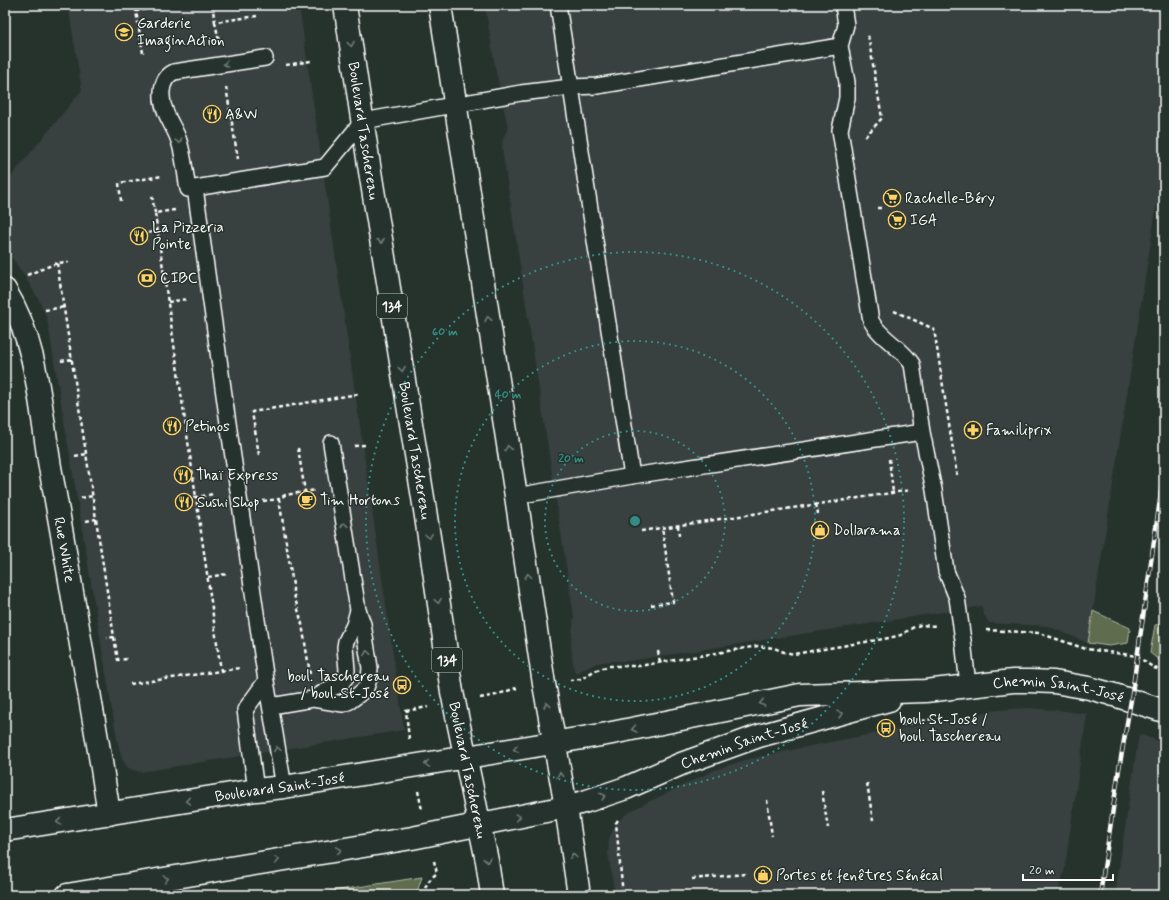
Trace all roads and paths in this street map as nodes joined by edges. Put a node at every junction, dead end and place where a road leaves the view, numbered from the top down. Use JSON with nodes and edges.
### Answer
{"nodes":[{"id":1,"x":171,"y":5,"type":"edge"},
{"id":2,"x":212,"y":5,"type":"edge"},
{"id":3,"x":345,"y":5,"type":"edge"},
{"id":4,"x":440,"y":5,"type":"edge"},
{"id":5,"x":558,"y":5,"type":"edge"},
{"id":6,"x":844,"y":5,"type":"edge"},
{"id":7,"x":257,"y":16,"type":"dead end"},
{"id":8,"x":215,"y":22,"type":"junction"},
{"id":9,"x":868,"y":34,"type":"dead end"},
{"id":10,"x":219,"y":41,"type":"dead end"},
{"id":11,"x":840,"y":46,"type":"junction"},
{"id":12,"x":143,"y":54,"type":"dead end"},
{"id":13,"x":265,"y":58,"type":"dead end"},
{"id":14,"x":311,"y":61,"type":"dead end"},
{"id":15,"x":280,"y":65,"type":"dead end"},
{"id":16,"x":225,"y":81,"type":"dead end"},
{"id":17,"x":571,"y":87,"type":"junction"},
{"id":18,"x":455,"y":104,"type":"junction"},
{"id":19,"x":229,"y":107,"type":"junction"},
{"id":20,"x":225,"y":108,"type":"dead end"},
{"id":21,"x":363,"y":121,"type":"junction"},
{"id":22,"x":865,"y":137,"type":"dead end"},
{"id":23,"x":239,"y":164,"type":"dead end"},
{"id":24,"x":165,"y":175,"type":"dead end"},
{"id":25,"x":188,"y":190,"type":"dead end"},
{"id":26,"x":152,"y":196,"type":"dead end"},
{"id":27,"x":121,"y":201,"type":"dead end"},
{"id":28,"x":876,"y":202,"type":"dead end"},
{"id":29,"x":883,"y":208,"type":"dead end"},
{"id":30,"x":177,"y":209,"type":"dead end"},
{"id":31,"x":155,"y":213,"type":"junction"},
{"id":32,"x":157,"y":231,"type":"junction"},
{"id":33,"x":148,"y":233,"type":"dead end"},
{"id":34,"x":69,"y":262,"type":"dead end"},
{"id":35,"x":57,"y":263,"type":"junction"},
{"id":36,"x":13,"y":284,"type":"edge"},
{"id":37,"x":64,"y":307,"type":"junction"},
{"id":38,"x":44,"y":310,"type":"dead end"},
{"id":39,"x":893,"y":311,"type":"dead end"},
{"id":40,"x":358,"y":394,"type":"dead end"},
{"id":41,"x":922,"y":432,"type":"junction"},
{"id":42,"x":886,"y":438,"type":"junction"},
{"id":43,"x":331,"y":443,"type":"dead end"},
{"id":44,"x":298,"y":448,"type":"dead end"},
{"id":45,"x":259,"y":455,"type":"dead end"},
{"id":46,"x":632,"y":476,"type":"junction"},
{"id":47,"x":958,"y":482,"type":"dead end"},
{"id":48,"x":320,"y":489,"type":"dead end"},
{"id":49,"x":917,"y":489,"type":"dead end"},
{"id":50,"x":305,"y":492,"type":"junction"},
{"id":51,"x":893,"y":492,"type":"junction"},
{"id":52,"x":216,"y":494,"type":"dead end"},
{"id":53,"x":516,"y":496,"type":"junction"},
{"id":54,"x":195,"y":497,"type":"junction"},
{"id":55,"x":279,"y":499,"type":"junction"},
{"id":56,"x":257,"y":502,"type":"dead end"},
{"id":57,"x":816,"y":504,"type":"junction"},
{"id":58,"x":818,"y":514,"type":"dead end"},
{"id":59,"x":678,"y":525,"type":"junction"},
{"id":60,"x":662,"y":528,"type":"junction"},
{"id":61,"x":641,"y":531,"type":"dead end"},
{"id":62,"x":679,"y":536,"type":"dead end"},
{"id":63,"x":651,"y":605,"type":"dead end"},
{"id":64,"x":358,"y":610,"type":"junction"},
{"id":65,"x":937,"y":626,"type":"dead end"},
{"id":66,"x":996,"y":631,"type":"dead end"},
{"id":67,"x":114,"y":637,"type":"junction"},
{"id":68,"x":103,"y":638,"type":"dead end"},
{"id":69,"x":658,"y":651,"type":"dead end"},
{"id":70,"x":127,"y":659,"type":"dead end"},
{"id":71,"x":660,"y":663,"type":"junction"},
{"id":72,"x":242,"y":668,"type":"dead end"},
{"id":73,"x":221,"y":671,"type":"junction"},
{"id":74,"x":1164,"y":671,"type":"edge"},
{"id":75,"x":310,"y":676,"type":"dead end"},
{"id":76,"x":581,"y":679,"type":"dead end"},
{"id":77,"x":266,"y":681,"type":"junction"},
{"id":78,"x":130,"y":684,"type":"dead end"},
{"id":79,"x":968,"y":685,"type":"junction"},
{"id":80,"x":518,"y":688,"type":"dead end"},
{"id":81,"x":925,"y":691,"type":"junction"},
{"id":82,"x":496,"y":695,"type":"dead end"},
{"id":83,"x":313,"y":699,"type":"junction"},
{"id":84,"x":271,"y":706,"type":"junction"},
{"id":85,"x":406,"y":710,"type":"dead end"},
{"id":86,"x":1164,"y":711,"type":"edge"},
{"id":87,"x":933,"y":719,"type":"dead end"},
{"id":88,"x":894,"y":726,"type":"dead end"},
{"id":89,"x":408,"y":731,"type":"dead end"},
{"id":90,"x":554,"y":743,"type":"junction"},
{"id":91,"x":465,"y":758,"type":"junction"},
{"id":92,"x":867,"y":783,"type":"dead end"},
{"id":93,"x":284,"y":787,"type":"junction"},
{"id":94,"x":256,"y":790,"type":"junction"},
{"id":95,"x":418,"y":790,"type":"dead end"},
{"id":96,"x":822,"y":791,"type":"dead end"},
{"id":97,"x":767,"y":800,"type":"dead end"},
{"id":98,"x":566,"y":807,"type":"junction"},
{"id":99,"x":422,"y":812,"type":"dead end"},
{"id":100,"x":109,"y":814,"type":"junction"},
{"id":101,"x":873,"y":821,"type":"dead end"},
{"id":102,"x":616,"y":823,"type":"dead end"},
{"id":103,"x":480,"y":825,"type":"junction"},
{"id":104,"x":828,"y":828,"type":"dead end"},
{"id":105,"x":5,"y":830,"type":"edge"},
{"id":106,"x":772,"y":836,"type":"dead end"},
{"id":107,"x":437,"y":873,"type":"dead end"},
{"id":108,"x":745,"y":874,"type":"dead end"},
{"id":109,"x":692,"y":879,"type":"dead end"},
{"id":110,"x":67,"y":895,"type":"edge"},
{"id":111,"x":424,"y":895,"type":"edge"},
{"id":112,"x":492,"y":895,"type":"edge"},
{"id":113,"x":579,"y":895,"type":"edge"},
{"id":114,"x":623,"y":895,"type":"edge"}],
"edges":[{"from":1,"to":12,"type":"path"},
{"from":2,"to":8,"type":"path"},
{"from":3,"to":21,"type":"street","name":"Boulevard Taschereau","number":"134","one_way":true},
{"from":4,"to":18,"type":"street"},
{"from":5,"to":17,"type":"lane"},
{"from":6,"to":11,"type":"lane"},
{"from":7,"to":8,"type":"path"},
{"from":8,"to":10,"type":"path"},
{"from":9,"to":22,"type":"path"},
{"from":11,"to":17,"type":"lane"},
{"from":11,"to":41,"type":"lane"},
{"from":13,"to":25,"type":"lane","one_way":true},
{"from":14,"to":15,"type":"path"},
{"from":16,"to":19,"type":"path"},
{"from":17,"to":18,"type":"lane"},
{"from":17,"to":46,"type":"lane"},
{"from":18,"to":21,"type":"lane"},
{"from":53,"to":18,"type":"street","one_way":true},
{"from":19,"to":20,"type":"path"},
{"from":19,"to":23,"type":"path"},
{"from":21,"to":77,"type":"lane"},
{"from":21,"to":91,"type":"street","name":"Boulevard Taschereau","number":"134","one_way":true},
{"from":24,"to":27,"type":"path"},
{"from":26,"to":31,"type":"path"},
{"from":28,"to":29,"type":"path"},
{"from":30,"to":31,"type":"path"},
{"from":31,"to":32,"type":"path"},
{"from":32,"to":33,"type":"path"},
{"from":32,"to":54,"type":"path"},
{"from":34,"to":35,"type":"path"},
{"from":35,"to":36,"type":"path"},
{"from":35,"to":37,"type":"path"},
{"from":36,"to":100,"type":"street","name":"Rue White"},
{"from":37,"to":38,"type":"path"},
{"from":37,"to":67,"type":"path"},
{"from":39,"to":47,"type":"path"},
{"from":40,"to":45,"type":"path"},
{"from":41,"to":42,"type":"lane"},
{"from":41,"to":79,"type":"lane"},
{"from":42,"to":46,"type":"lane"},
{"from":42,"to":51,"type":"path"},
{"from":64,"to":43,"type":"lane","one_way":true},
{"from":44,"to":50,"type":"path"},
{"from":46,"to":53,"type":"lane"},
{"from":48,"to":50,"type":"path"},
{"from":49,"to":51,"type":"path"},
{"from":50,"to":55,"type":"path"},
{"from":51,"to":57,"type":"path"},
{"from":52,"to":54,"type":"path"},
{"from":90,"to":53,"type":"street","one_way":true},
{"from":54,"to":73,"type":"path"},
{"from":55,"to":56,"type":"path"},
{"from":55,"to":75,"type":"path"},
{"from":57,"to":58,"type":"path"},
{"from":57,"to":59,"type":"path"},
{"from":59,"to":60,"type":"path"},
{"from":59,"to":62,"type":"path"},
{"from":60,"to":61,"type":"path"},
{"from":60,"to":63,"type":"path"},
{"from":64,"to":83,"type":"lane"},
{"from":83,"to":64,"type":"lane","one_way":true},
{"from":65,"to":71,"type":"path"},
{"from":66,"to":74,"type":"path"},
{"from":67,"to":68,"type":"path"},
{"from":67,"to":70,"type":"path"},
{"from":69,"to":71,"type":"path"},
{"from":71,"to":76,"type":"path"},
{"from":72,"to":73,"type":"path"},
{"from":73,"to":78,"type":"path"},
{"from":77,"to":84,"type":"lane"},
{"from":77,"to":94,"type":"lane"},
{"from":79,"to":81,"type":"street","name":"Chemin Saint-José"},
{"from":79,"to":86,"type":"street","name":"Chemin Saint-José"},
{"from":80,"to":82,"type":"path"},
{"from":81,"to":90,"type":"street","name":"Chemin Saint-José","one_way":true},
{"from":98,"to":81,"type":"street","name":"Chemin Saint-José","one_way":true},
{"from":83,"to":84,"type":"lane"},
{"from":93,"to":84,"type":"lane","one_way":true},
{"from":85,"to":89,"type":"path"},
{"from":87,"to":88,"type":"path"},
{"from":90,"to":91,"type":"street","name":"Boulevard Saint-José","one_way":true},
{"from":98,"to":90,"type":"street","one_way":true},
{"from":91,"to":93,"type":"street","name":"Boulevard Saint-José","one_way":true},
{"from":91,"to":103,"type":"street","name":"Boulevard Taschereau","number":"134"},
{"from":92,"to":101,"type":"path"},
{"from":93,"to":94,"type":"street","name":"Boulevard Saint-José"},
{"from":94,"to":100,"type":"street","name":"Boulevard Saint-José","one_way":true},
{"from":95,"to":99,"type":"path"},
{"from":96,"to":104,"type":"path"},
{"from":97,"to":106,"type":"path"},
{"from":103,"to":98,"type":"street","one_way":true},
{"from":113,"to":98,"type":"street","one_way":true},
{"from":100,"to":105,"type":"street","name":"Boulevard Saint-José","one_way":true},
{"from":102,"to":114,"type":"path"},
{"from":110,"to":103,"type":"street","one_way":true},
{"from":103,"to":112,"type":"street","name":"Boulevard Taschereau","number":"134","one_way":true},
{"from":107,"to":111,"type":"path"},
{"from":108,"to":109,"type":"path"}]}
